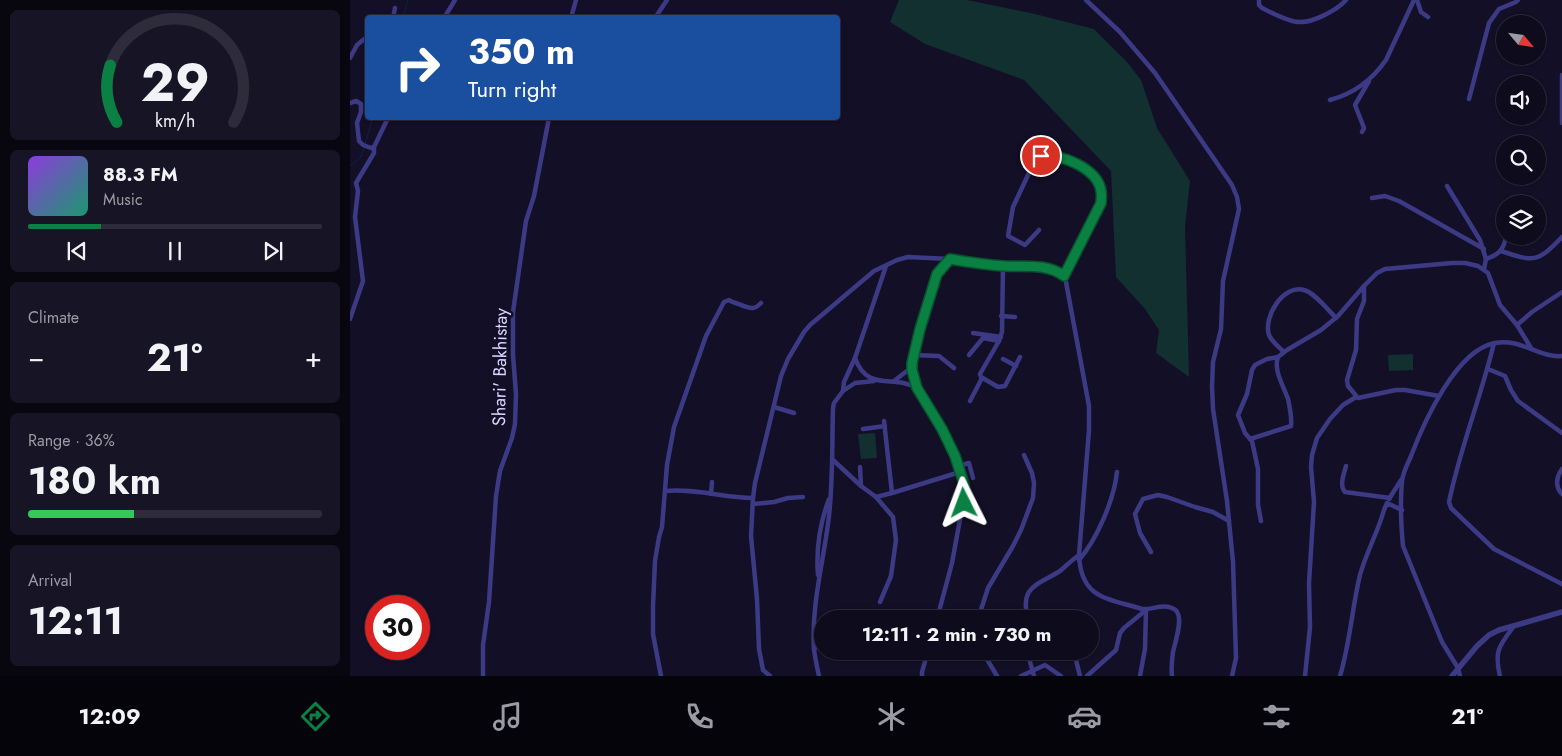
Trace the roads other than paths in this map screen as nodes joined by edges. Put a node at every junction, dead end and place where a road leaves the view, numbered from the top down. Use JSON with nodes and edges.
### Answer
{"nodes":[{"id":1,"x":455,"y":0,"type":"edge"},
{"id":2,"x":576,"y":0,"type":"edge"},
{"id":3,"x":666,"y":0,"type":"edge"},
{"id":4,"x":1086,"y":0,"type":"edge"},
{"id":5,"x":1259,"y":0,"type":"edge"},
{"id":6,"x":1346,"y":0,"type":"edge"},
{"id":7,"x":1415,"y":0,"type":"edge"},
{"id":8,"x":1518,"y":0,"type":"edge"},
{"id":9,"x":395,"y":8,"type":"dead end"},
{"id":10,"x":394,"y":15,"type":"edge"},
{"id":11,"x":446,"y":15,"type":"edge"},
{"id":12,"x":572,"y":15,"type":"edge"},
{"id":13,"x":657,"y":15,"type":"edge"},
{"id":14,"x":1428,"y":17,"type":"dead end"},
{"id":15,"x":365,"y":38,"type":"edge"},
{"id":16,"x":350,"y":58,"type":"edge"},
{"id":17,"x":1562,"y":75,"type":"edge"},
{"id":18,"x":1371,"y":78,"type":"junction"},
{"id":19,"x":1469,"y":99,"type":"dead end"},
{"id":20,"x":1330,"y":100,"type":"dead end"},
{"id":21,"x":350,"y":103,"type":"edge"},
{"id":22,"x":387,"y":120,"type":"edge"},
{"id":23,"x":549,"y":120,"type":"edge"},
{"id":24,"x":1562,"y":123,"type":"edge"},
{"id":25,"x":1362,"y":132,"type":"dead end"},
{"id":26,"x":373,"y":148,"type":"junction"},
{"id":27,"x":1448,"y":186,"type":"dead end"},
{"id":28,"x":1372,"y":198,"type":"dead end"},
{"id":29,"x":1039,"y":230,"type":"dead end"},
{"id":30,"x":1562,"y":237,"type":"edge"},
{"id":31,"x":1503,"y":245,"type":"edge"},
{"id":32,"x":1484,"y":249,"type":"junction"},
{"id":33,"x":1501,"y":251,"type":"junction"},
{"id":34,"x":950,"y":259,"type":"junction"},
{"id":35,"x":1486,"y":259,"type":"junction"},
{"id":36,"x":886,"y":266,"type":"junction"},
{"id":37,"x":1003,"y":266,"type":"junction"},
{"id":38,"x":1484,"y":269,"type":"junction"},
{"id":39,"x":1064,"y":276,"type":"junction"},
{"id":40,"x":1364,"y":286,"type":"junction"},
{"id":41,"x":1562,"y":292,"type":"edge"},
{"id":42,"x":761,"y":303,"type":"dead end"},
{"id":43,"x":1001,"y":316,"type":"junction"},
{"id":44,"x":1015,"y":317,"type":"dead end"},
{"id":45,"x":1336,"y":318,"type":"junction"},
{"id":46,"x":350,"y":319,"type":"edge"},
{"id":47,"x":1517,"y":325,"type":"junction"},
{"id":48,"x":973,"y":332,"type":"dead end"},
{"id":49,"x":1000,"y":339,"type":"junction"},
{"id":50,"x":1494,"y":343,"type":"junction"},
{"id":51,"x":1531,"y":348,"type":"junction"},
{"id":52,"x":1284,"y":352,"type":"junction"},
{"id":53,"x":914,"y":355,"type":"junction"},
{"id":54,"x":969,"y":355,"type":"dead end"},
{"id":55,"x":1562,"y":356,"type":"edge"},
{"id":56,"x":1278,"y":357,"type":"junction"},
{"id":57,"x":855,"y":358,"type":"junction"},
{"id":58,"x":1020,"y":358,"type":"dead end"},
{"id":59,"x":1003,"y":359,"type":"dead end"},
{"id":60,"x":1016,"y":366,"type":"junction"},
{"id":61,"x":912,"y":367,"type":"junction"},
{"id":62,"x":954,"y":368,"type":"dead end"},
{"id":63,"x":1488,"y":369,"type":"junction"},
{"id":64,"x":982,"y":378,"type":"junction"},
{"id":65,"x":874,"y":381,"type":"junction"},
{"id":66,"x":894,"y":381,"type":"junction"},
{"id":67,"x":917,"y":388,"type":"junction"},
{"id":68,"x":843,"y":390,"type":"junction"},
{"id":69,"x":1439,"y":396,"type":"junction"},
{"id":70,"x":1356,"y":397,"type":"junction"},
{"id":71,"x":970,"y":401,"type":"dead end"},
{"id":72,"x":774,"y":407,"type":"junction"},
{"id":73,"x":794,"y":413,"type":"dead end"},
{"id":74,"x":884,"y":421,"type":"dead end"},
{"id":75,"x":885,"y":426,"type":"junction"},
{"id":76,"x":863,"y":429,"type":"dead end"},
{"id":77,"x":1562,"y":434,"type":"edge"},
{"id":78,"x":1250,"y":438,"type":"junction"},
{"id":79,"x":1024,"y":456,"type":"dead end"},
{"id":80,"x":834,"y":460,"type":"junction"},
{"id":81,"x":958,"y":466,"type":"junction"},
{"id":82,"x":1346,"y":466,"type":"dead end"},
{"id":83,"x":860,"y":467,"type":"dead end"},
{"id":84,"x":1562,"y":469,"type":"edge"},
{"id":85,"x":960,"y":472,"type":"junction"},
{"id":86,"x":1117,"y":472,"type":"dead end"},
{"id":87,"x":973,"y":478,"type":"dead end"},
{"id":88,"x":1402,"y":479,"type":"junction"},
{"id":89,"x":712,"y":482,"type":"dead end"},
{"id":90,"x":861,"y":486,"type":"junction"},
{"id":91,"x":665,"y":491,"type":"junction"},
{"id":92,"x":711,"y":494,"type":"junction"},
{"id":93,"x":892,"y":494,"type":"junction"},
{"id":94,"x":1562,"y":494,"type":"edge"},
{"id":95,"x":804,"y":497,"type":"dead end"},
{"id":96,"x":876,"y":497,"type":"junction"},
{"id":97,"x":753,"y":498,"type":"junction"},
{"id":98,"x":1388,"y":500,"type":"junction"},
{"id":99,"x":753,"y":504,"type":"junction"},
{"id":100,"x":1402,"y":510,"type":"junction"},
{"id":101,"x":1261,"y":521,"type":"dead end"},
{"id":102,"x":1228,"y":522,"type":"junction"},
{"id":103,"x":1151,"y":552,"type":"dead end"},
{"id":104,"x":1079,"y":558,"type":"junction"},
{"id":105,"x":1562,"y":584,"type":"edge"},
{"id":106,"x":880,"y":602,"type":"dead end"},
{"id":107,"x":816,"y":610,"type":"edge"},
{"id":108,"x":939,"y":610,"type":"edge"},
{"id":109,"x":981,"y":610,"type":"edge"},
{"id":110,"x":1026,"y":610,"type":"edge"},
{"id":111,"x":1146,"y":610,"type":"junction"},
{"id":112,"x":1562,"y":612,"type":"edge"},
{"id":113,"x":1514,"y":626,"type":"junction"},
{"id":114,"x":816,"y":660,"type":"edge"},
{"id":115,"x":925,"y":660,"type":"edge"},
{"id":116,"x":987,"y":660,"type":"edge"},
{"id":117,"x":1030,"y":660,"type":"edge"},
{"id":118,"x":1076,"y":660,"type":"edge"},
{"id":119,"x":1458,"y":668,"type":"junction"},
{"id":120,"x":1034,"y":673,"type":"edge"},
{"id":121,"x":483,"y":676,"type":"edge"},
{"id":122,"x":661,"y":676,"type":"edge"},
{"id":123,"x":770,"y":676,"type":"edge"},
{"id":124,"x":819,"y":676,"type":"edge"},
{"id":125,"x":922,"y":676,"type":"edge"},
{"id":126,"x":997,"y":676,"type":"edge"},
{"id":127,"x":1020,"y":676,"type":"edge"},
{"id":128,"x":1061,"y":676,"type":"edge"},
{"id":129,"x":1080,"y":676,"type":"edge"},
{"id":130,"x":1087,"y":676,"type":"edge"},
{"id":131,"x":1140,"y":676,"type":"edge"},
{"id":132,"x":1172,"y":676,"type":"edge"},
{"id":133,"x":1232,"y":676,"type":"edge"},
{"id":134,"x":1305,"y":676,"type":"edge"},
{"id":135,"x":1340,"y":676,"type":"edge"},
{"id":136,"x":1452,"y":676,"type":"edge"},
{"id":137,"x":1460,"y":676,"type":"edge"},
{"id":138,"x":1500,"y":676,"type":"edge"}],
"edges":[{"from":1,"to":11,"type":"street"},
{"from":2,"to":12,"type":"street"},
{"from":3,"to":13,"type":"street"},
{"from":4,"to":102,"type":"street"},
{"from":5,"to":6,"type":"street"},
{"from":7,"to":14,"type":"street"},
{"from":7,"to":18,"type":"street"},
{"from":8,"to":19,"type":"street"},
{"from":9,"to":10,"type":"street"},
{"from":15,"to":16,"type":"street"},
{"from":17,"to":24,"type":"street"},
{"from":18,"to":20,"type":"street"},
{"from":18,"to":25,"type":"street"},
{"from":21,"to":26,"type":"street"},
{"from":22,"to":26,"type":"street"},
{"from":23,"to":121,"type":"street","name":"Shari' Bakhistay"},
{"from":26,"to":46,"type":"street"},
{"from":27,"to":32,"type":"street"},
{"from":28,"to":32,"type":"street"},
{"from":29,"to":39,"type":"street"},
{"from":30,"to":33,"type":"street"},
{"from":31,"to":33,"type":"street"},
{"from":32,"to":35,"type":"street"},
{"from":33,"to":35,"type":"street"},
{"from":34,"to":36,"type":"street"},
{"from":34,"to":37,"type":"street"},
{"from":34,"to":53,"type":"street"},
{"from":35,"to":38,"type":"street"},
{"from":36,"to":57,"type":"street"},
{"from":36,"to":72,"type":"street"},
{"from":37,"to":39,"type":"street"},
{"from":37,"to":43,"type":"street"},
{"from":38,"to":40,"type":"street"},
{"from":38,"to":47,"type":"street"},
{"from":39,"to":104,"type":"street"},
{"from":40,"to":45,"type":"street"},
{"from":40,"to":70,"type":"street"},
{"from":41,"to":47,"type":"street"},
{"from":42,"to":91,"type":"street"},
{"from":43,"to":44,"type":"street"},
{"from":43,"to":49,"type":"street"},
{"from":45,"to":52,"type":"street"},
{"from":45,"to":52,"type":"street"},
{"from":47,"to":51,"type":"street"},
{"from":48,"to":49,"type":"street"},
{"from":49,"to":54,"type":"street"},
{"from":49,"to":64,"type":"street"},
{"from":50,"to":51,"type":"street"},
{"from":50,"to":63,"type":"street"},
{"from":50,"to":69,"type":"street"},
{"from":51,"to":55,"type":"street"},
{"from":52,"to":56,"type":"street"},
{"from":53,"to":61,"type":"street"},
{"from":53,"to":62,"type":"street"},
{"from":56,"to":78,"type":"street"},
{"from":56,"to":78,"type":"street"},
{"from":57,"to":65,"type":"street"},
{"from":57,"to":68,"type":"street"},
{"from":58,"to":60,"type":"street"},
{"from":59,"to":60,"type":"street"},
{"from":60,"to":64,"type":"street"},
{"from":61,"to":66,"type":"street"},
{"from":61,"to":67,"type":"street"},
{"from":63,"to":77,"type":"street"},
{"from":63,"to":105,"type":"street"},
{"from":64,"to":71,"type":"street"},
{"from":65,"to":66,"type":"street"},
{"from":65,"to":68,"type":"street"},
{"from":66,"to":67,"type":"street"},
{"from":67,"to":81,"type":"street"},
{"from":68,"to":80,"type":"street"},
{"from":69,"to":70,"type":"street"},
{"from":69,"to":88,"type":"street"},
{"from":70,"to":134,"type":"street"},
{"from":72,"to":73,"type":"street"},
{"from":72,"to":97,"type":"street"},
{"from":74,"to":75,"type":"street"},
{"from":75,"to":76,"type":"street"},
{"from":75,"to":93,"type":"street"},
{"from":78,"to":101,"type":"street"},
{"from":79,"to":109,"type":"street"},
{"from":80,"to":90,"type":"street"},
{"from":80,"to":107,"type":"street"},
{"from":81,"to":85,"type":"street"},
{"from":81,"to":87,"type":"street"},
{"from":82,"to":98,"type":"street"},
{"from":83,"to":90,"type":"street"},
{"from":84,"to":94,"type":"street"},
{"from":85,"to":93,"type":"street"},
{"from":85,"to":108,"type":"street"},
{"from":86,"to":104,"type":"street"},
{"from":88,"to":98,"type":"street"},
{"from":88,"to":100,"type":"street"},
{"from":89,"to":92,"type":"street"},
{"from":90,"to":96,"type":"street"},
{"from":91,"to":92,"type":"street"},
{"from":91,"to":122,"type":"street"},
{"from":92,"to":97,"type":"street"},
{"from":93,"to":96,"type":"street"},
{"from":95,"to":99,"type":"street"},
{"from":96,"to":106,"type":"street"},
{"from":97,"to":99,"type":"street"},
{"from":98,"to":100,"type":"street"},
{"from":98,"to":135,"type":"street"},
{"from":99,"to":123,"type":"street"},
{"from":100,"to":119,"type":"street"},
{"from":102,"to":103,"type":"street"},
{"from":102,"to":133,"type":"street"},
{"from":104,"to":110,"type":"street"},
{"from":104,"to":111,"type":"street"},
{"from":111,"to":130,"type":"street"},
{"from":111,"to":131,"type":"street"},
{"from":111,"to":132,"type":"street"},
{"from":112,"to":113,"type":"street"},
{"from":113,"to":119,"type":"street"},
{"from":113,"to":138,"type":"street"},
{"from":114,"to":124,"type":"street"},
{"from":115,"to":125,"type":"street"},
{"from":116,"to":126,"type":"street"},
{"from":117,"to":120,"type":"street"},
{"from":118,"to":129,"type":"street"},
{"from":119,"to":136,"type":"street"},
{"from":119,"to":137,"type":"street"},
{"from":120,"to":127,"type":"street"},
{"from":120,"to":128,"type":"street"}]}
